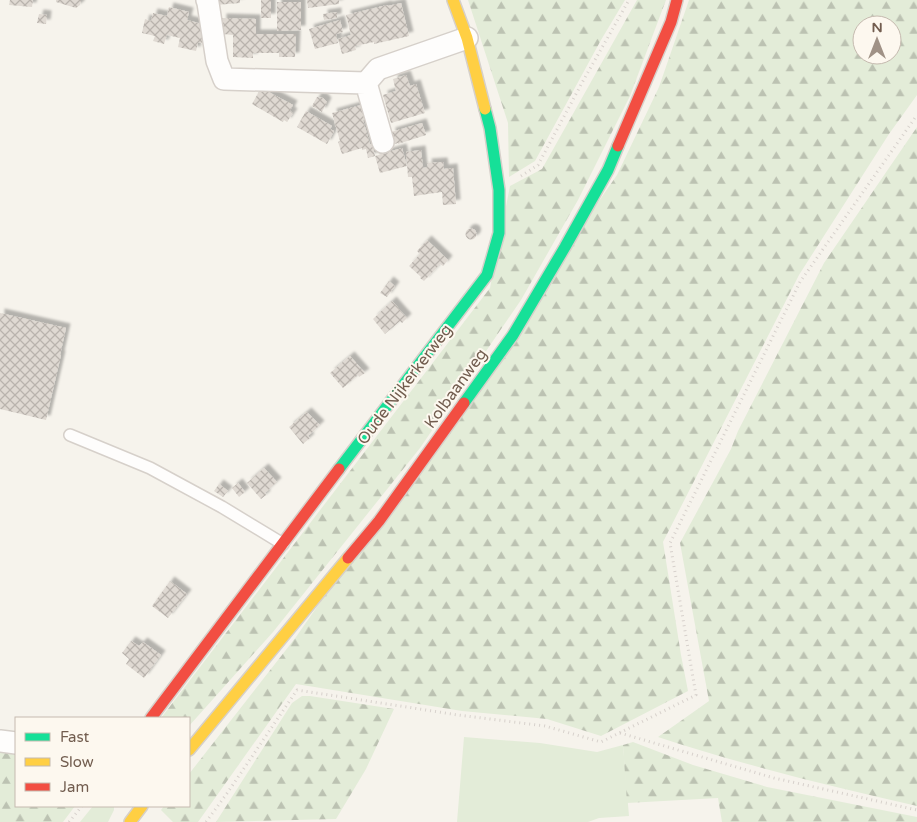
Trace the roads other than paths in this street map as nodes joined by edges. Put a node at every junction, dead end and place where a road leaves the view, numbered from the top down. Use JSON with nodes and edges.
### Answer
{"nodes":[{"id":1,"x":207,"y":0,"type":"edge"},
{"id":2,"x":453,"y":0,"type":"edge"},
{"id":3,"x":678,"y":0,"type":"edge"},
{"id":4,"x":467,"y":38,"type":"junction"},
{"id":5,"x":366,"y":83,"type":"junction"},
{"id":6,"x":382,"y":142,"type":"dead end"},
{"id":7,"x":70,"y":435,"type":"dead end"},
{"id":8,"x":283,"y":544,"type":"junction"},
{"id":9,"x":152,"y":717,"type":"edge"},
{"id":10,"x":0,"y":741,"type":"edge"},
{"id":11,"x":15,"y":743,"type":"edge"},
{"id":12,"x":190,"y":749,"type":"edge"},
{"id":13,"x":141,"y":807,"type":"edge"},
{"id":14,"x":130,"y":822,"type":"edge"}],
"edges":[{"from":1,"to":5,"type":"street"},
{"from":2,"to":4,"type":"street","name":"Oude Nijkerkerweg"},
{"from":3,"to":12,"type":"street","name":"Kolbaanweg"},
{"from":4,"to":5,"type":"street"},
{"from":4,"to":8,"type":"street","name":"Oude Nijkerkerweg"},
{"from":5,"to":6,"type":"street"},
{"from":7,"to":8,"type":"lane"},
{"from":8,"to":9,"type":"street","name":"Oude Nijkerkerweg"},
{"from":10,"to":11,"type":"street"},
{"from":13,"to":14,"type":"street"}]}
